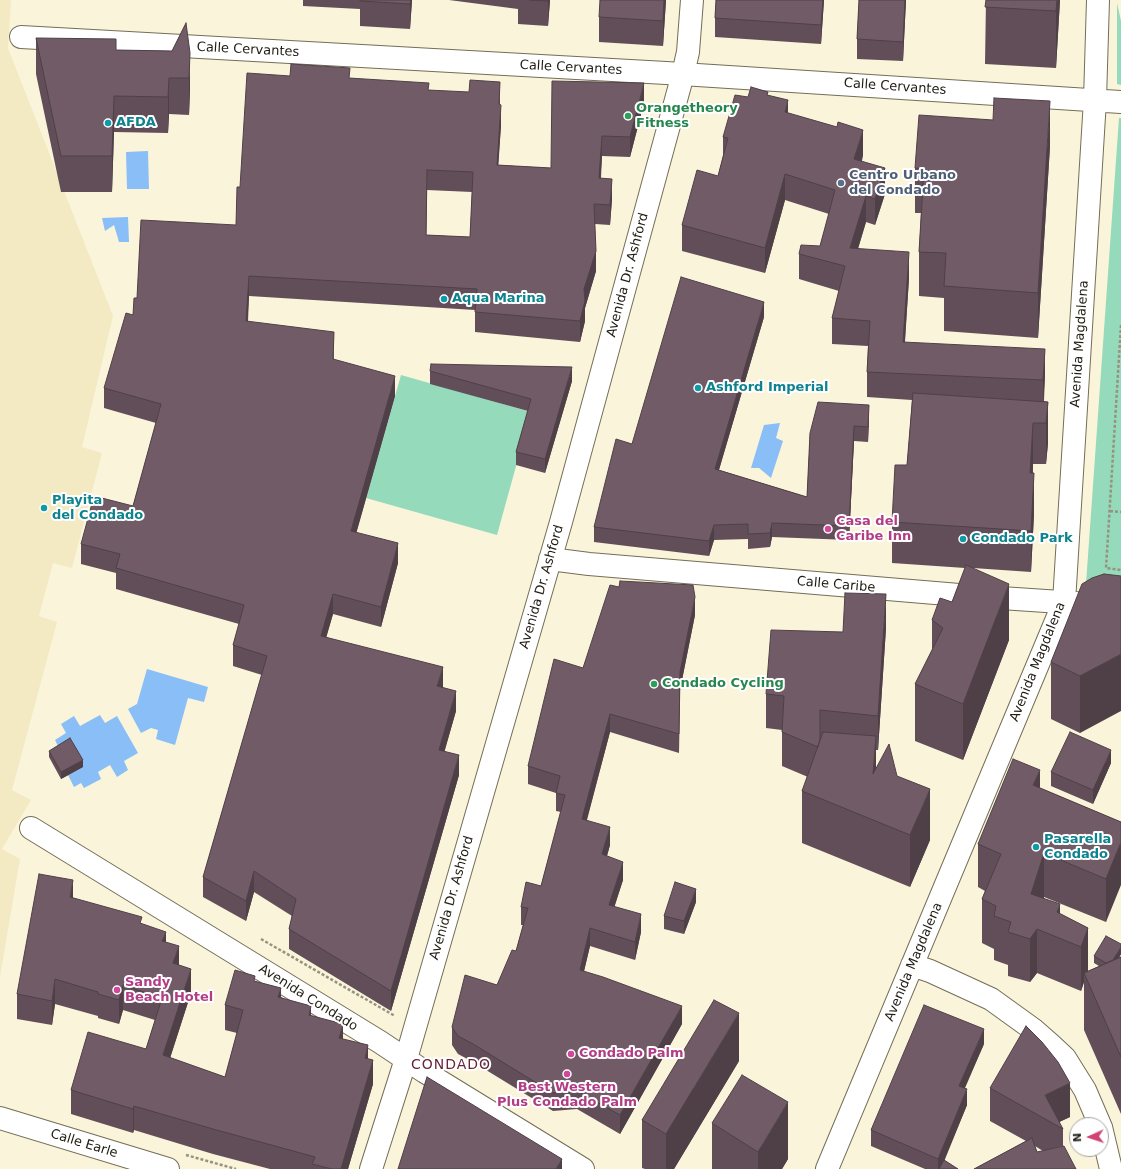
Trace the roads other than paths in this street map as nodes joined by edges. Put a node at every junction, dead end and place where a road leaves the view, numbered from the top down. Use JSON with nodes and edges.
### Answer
{"nodes":[{"id":1,"x":692,"y":0,"type":"edge"},
{"id":2,"x":1098,"y":0,"type":"edge"},
{"id":3,"x":21,"y":38,"type":"dead end"},
{"id":4,"x":683,"y":74,"type":"junction"},
{"id":5,"x":1095,"y":100,"type":"junction"},
{"id":6,"x":1121,"y":102,"type":"edge"},
{"id":7,"x":550,"y":558,"type":"junction"},
{"id":8,"x":1064,"y":602,"type":"junction"},
{"id":9,"x":1121,"y":606,"type":"edge"},
{"id":10,"x":31,"y":828,"type":"dead end"},
{"id":11,"x":912,"y":965,"type":"junction"},
{"id":12,"x":406,"y":1059,"type":"junction"},
{"id":13,"x":1097,"y":1117,"type":"edge"},
{"id":14,"x":0,"y":1118,"type":"edge"},
{"id":15,"x":1108,"y":1157,"type":"edge"},
{"id":16,"x":168,"y":1169,"type":"edge"},
{"id":17,"x":371,"y":1169,"type":"edge"},
{"id":18,"x":583,"y":1169,"type":"edge"},
{"id":19,"x":828,"y":1169,"type":"edge"},
{"id":20,"x":1111,"y":1169,"type":"edge"}],
"edges":[{"from":1,"to":4,"type":"street","name":"Avenida Dr. Ashford"},
{"from":2,"to":5,"type":"street","name":"Avenida Magdalena"},
{"from":3,"to":4,"type":"street","name":"Calle Cervantes"},
{"from":4,"to":5,"type":"street","name":"Calle Cervantes"},
{"from":4,"to":7,"type":"street","name":"Avenida Dr. Ashford"},
{"from":5,"to":6,"type":"street","name":"Calle Cervantes"},
{"from":5,"to":8,"type":"street","name":"Avenida Magdalena"},
{"from":7,"to":8,"type":"street","name":"Calle Caribe"},
{"from":7,"to":12,"type":"street","name":"Avenida Dr. Ashford"},
{"from":8,"to":9,"type":"street","name":"Calle Caribe"},
{"from":8,"to":11,"type":"street","name":"Avenida Magdalena"},
{"from":10,"to":12,"type":"street","name":"Avenida Condado"},
{"from":11,"to":13,"type":"street"},
{"from":11,"to":19,"type":"street","name":"Avenida Magdalena"},
{"from":12,"to":17,"type":"street","name":"Avenida Dr. Ashford"},
{"from":12,"to":18,"type":"street","name":"Avenida Condado"},
{"from":14,"to":16,"type":"street","name":"Calle Earle"},
{"from":15,"to":20,"type":"street"}]}
